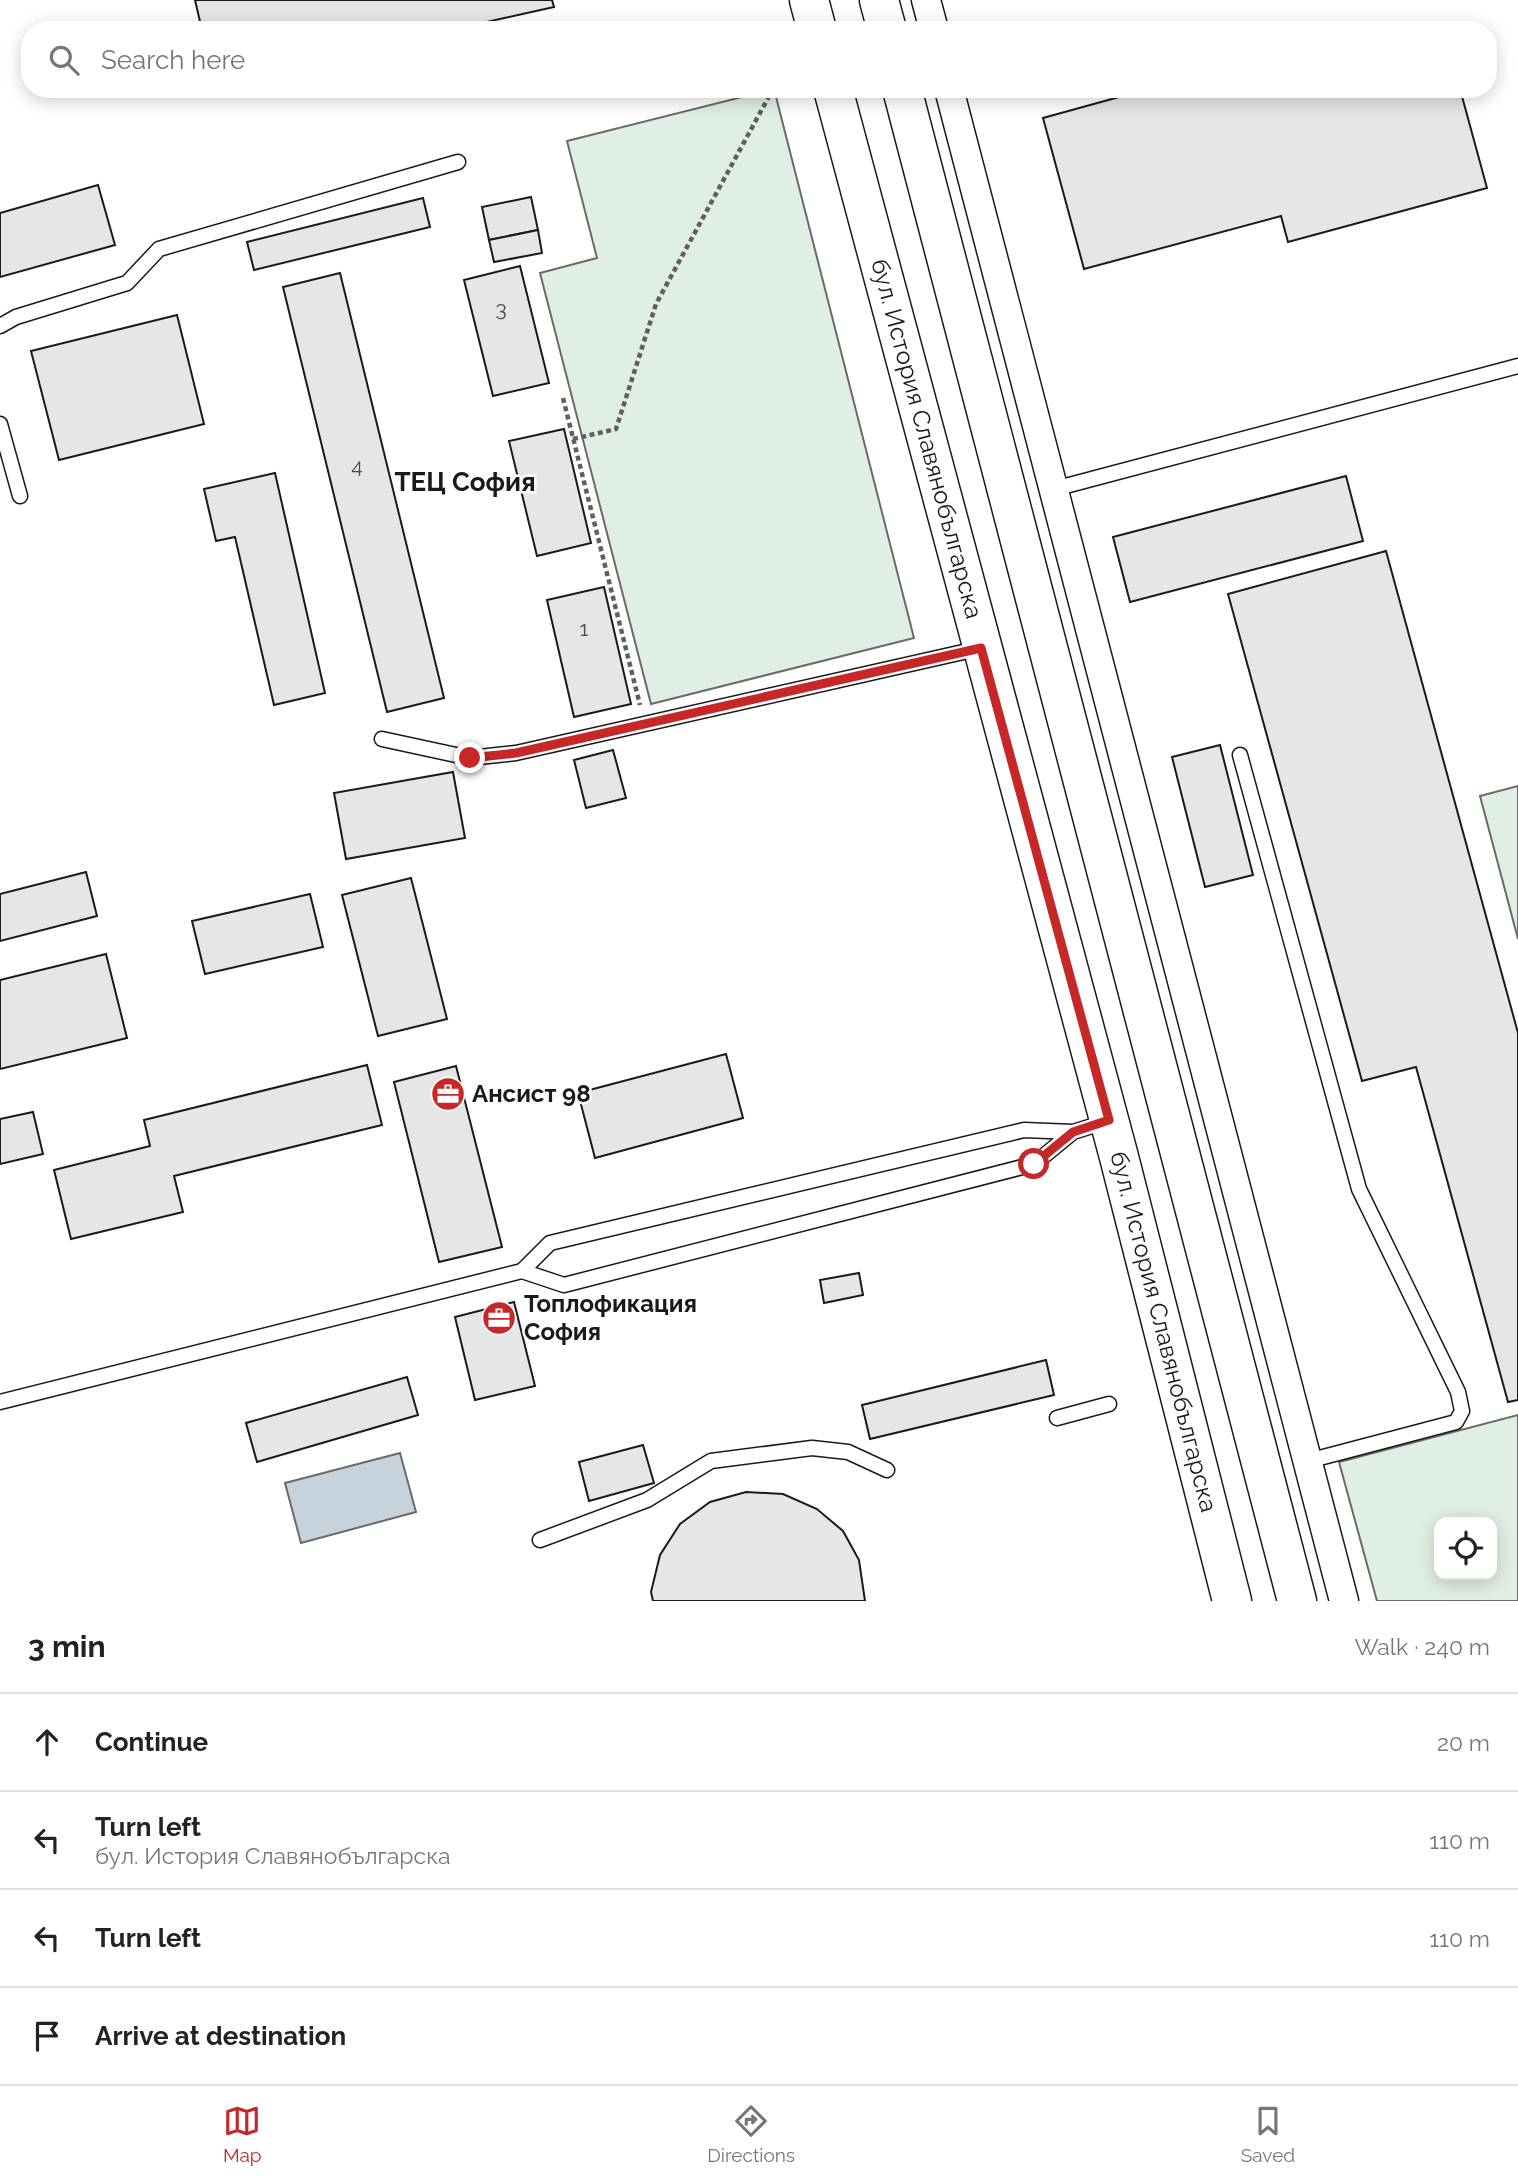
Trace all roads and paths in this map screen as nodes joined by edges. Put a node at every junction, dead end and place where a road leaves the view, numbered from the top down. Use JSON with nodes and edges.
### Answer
{"nodes":[{"id":1,"x":809,"y":0,"type":"edge"},
{"id":2,"x":879,"y":0,"type":"edge"},
{"id":3,"x":926,"y":0,"type":"edge"},
{"id":4,"x":815,"y":21,"type":"edge"},
{"id":5,"x":885,"y":21,"type":"edge"},
{"id":6,"x":932,"y":21,"type":"edge"},
{"id":7,"x":768,"y":98,"type":"edge"},
{"id":8,"x":835,"y":98,"type":"edge"},
{"id":9,"x":904,"y":98,"type":"edge"},
{"id":10,"x":951,"y":98,"type":"edge"},
{"id":11,"x":458,"y":162,"type":"dead end"},
{"id":12,"x":0,"y":326,"type":"edge"},
{"id":13,"x":1518,"y":366,"type":"edge"},
{"id":14,"x":563,"y":398,"type":"dead end"},
{"id":15,"x":0,"y":424,"type":"edge"},
{"id":16,"x":573,"y":439,"type":"junction"},
{"id":17,"x":1054,"y":489,"type":"junction"},
{"id":18,"x":20,"y":496,"type":"dead end"},
{"id":19,"x":981,"y":648,"type":"junction"},
{"id":20,"x":644,"y":723,"type":"junction"},
{"id":21,"x":382,"y":739,"type":"dead end"},
{"id":22,"x":1240,"y":755,"type":"dead end"},
{"id":23,"x":1109,"y":1120,"type":"junction"},
{"id":24,"x":1073,"y":1132,"type":"junction"},
{"id":25,"x":522,"y":1272,"type":"junction"},
{"id":26,"x":0,"y":1402,"type":"edge"},
{"id":27,"x":1109,"y":1404,"type":"dead end"},
{"id":28,"x":1057,"y":1418,"type":"dead end"},
{"id":29,"x":1308,"y":1461,"type":"junction"},
{"id":30,"x":887,"y":1470,"type":"dead end"},
{"id":31,"x":540,"y":1540,"type":"dead end"},
{"id":32,"x":1232,"y":1601,"type":"edge"},
{"id":33,"x":1297,"y":1601,"type":"edge"},
{"id":34,"x":1344,"y":1601,"type":"edge"}],
"edges":[{"from":1,"to":4,"type":"main road"},
{"from":2,"to":5,"type":"main road"},
{"from":3,"to":6,"type":"street"},
{"from":7,"to":16,"type":"path"},
{"from":8,"to":19,"type":"main road","name":"бул. История Славянобългарска"},
{"from":9,"to":33,"type":"main road"},
{"from":10,"to":17,"type":"street"},
{"from":11,"to":12,"type":"lane"},
{"from":13,"to":17,"type":"lane"},
{"from":14,"to":16,"type":"path"},
{"from":15,"to":18,"type":"lane"},
{"from":16,"to":20,"type":"path"},
{"from":17,"to":29,"type":"street"},
{"from":19,"to":20,"type":"lane"},
{"from":19,"to":23,"type":"main road","name":"бул. История Славянобългарска"},
{"from":20,"to":21,"type":"lane"},
{"from":22,"to":29,"type":"lane"},
{"from":23,"to":24,"type":"lane"},
{"from":23,"to":32,"type":"main road","name":"бул. История Славянобългарска"},
{"from":24,"to":25,"type":"lane"},
{"from":24,"to":25,"type":"lane"},
{"from":25,"to":26,"type":"lane"},
{"from":27,"to":28,"type":"lane"},
{"from":29,"to":34,"type":"street"},
{"from":30,"to":31,"type":"lane"}]}
